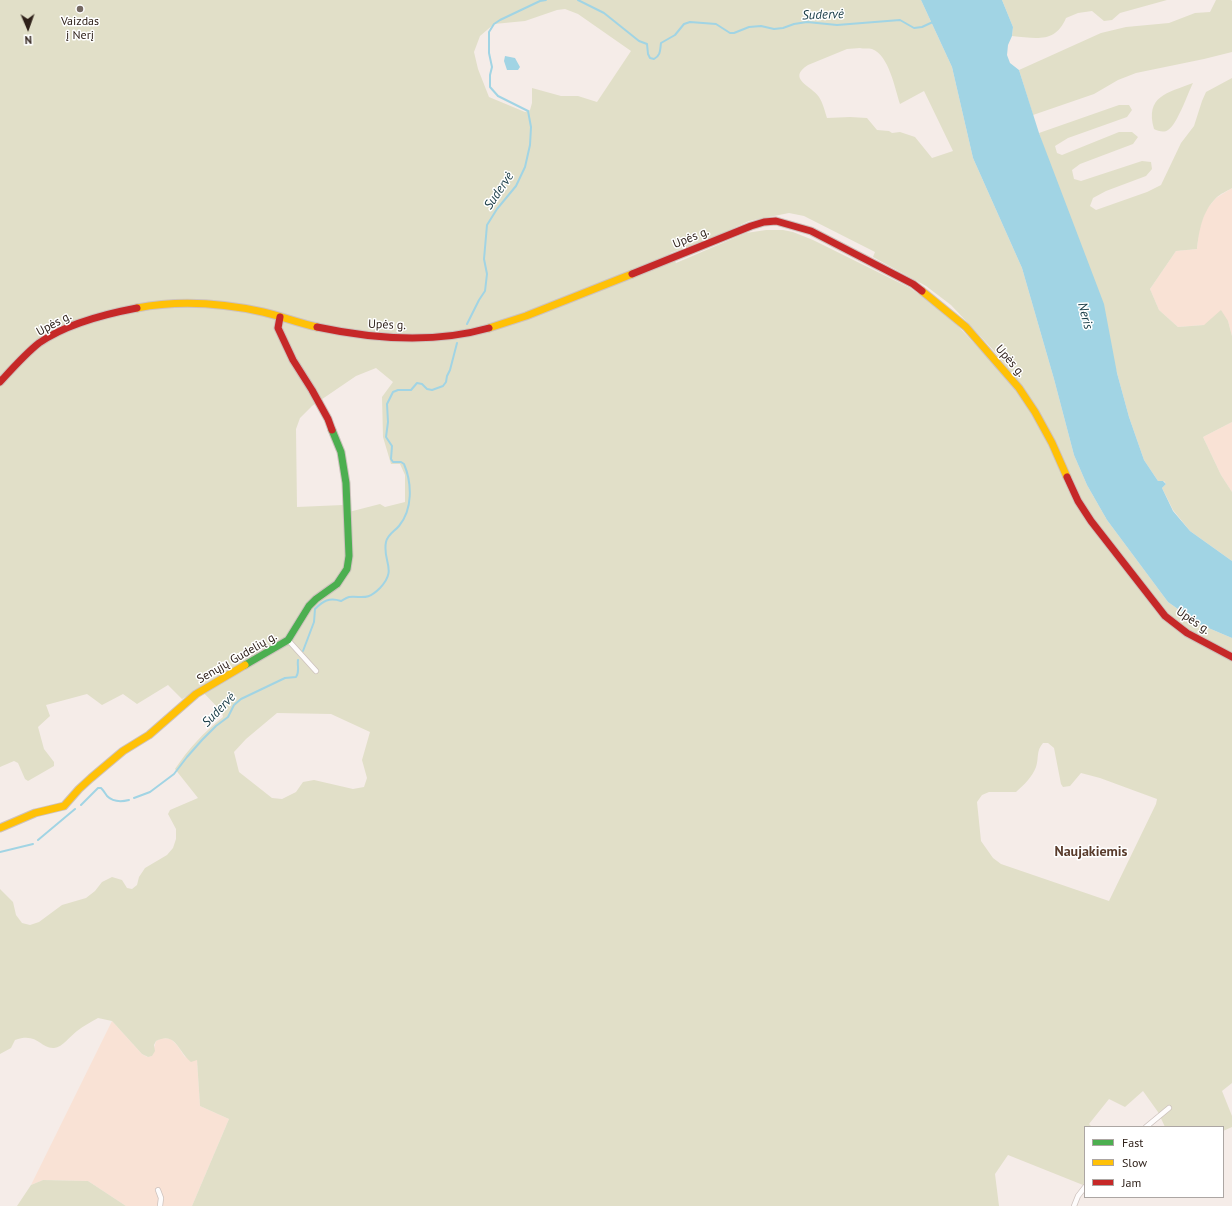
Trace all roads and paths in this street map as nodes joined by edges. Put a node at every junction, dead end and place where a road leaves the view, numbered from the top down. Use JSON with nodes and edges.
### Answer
{"nodes":[{"id":1,"x":280,"y":317,"type":"junction"},
{"id":2,"x":0,"y":382,"type":"edge"},
{"id":3,"x":288,"y":640,"type":"junction"},
{"id":4,"x":1232,"y":657,"type":"edge"},
{"id":5,"x":316,"y":671,"type":"dead end"},
{"id":6,"x":0,"y":828,"type":"edge"},
{"id":7,"x":1168,"y":1108,"type":"dead end"},
{"id":8,"x":1147,"y":1126,"type":"edge"},
{"id":9,"x":1084,"y":1188,"type":"edge"},
{"id":10,"x":158,"y":1190,"type":"dead end"},
{"id":11,"x":160,"y":1206,"type":"edge"},
{"id":12,"x":1074,"y":1206,"type":"edge"}],
"edges":[{"from":1,"to":2,"type":"street","name":"Upės g."},
{"from":1,"to":3,"type":"street","name":"Senųjų Gudelių g."},
{"from":1,"to":4,"type":"street","name":"Upės g."},
{"from":3,"to":5,"type":"street"},
{"from":3,"to":6,"type":"street","name":"Senųjų Gudelių g."},
{"from":7,"to":8,"type":"street"},
{"from":9,"to":12,"type":"street"},
{"from":10,"to":11,"type":"street"}]}
